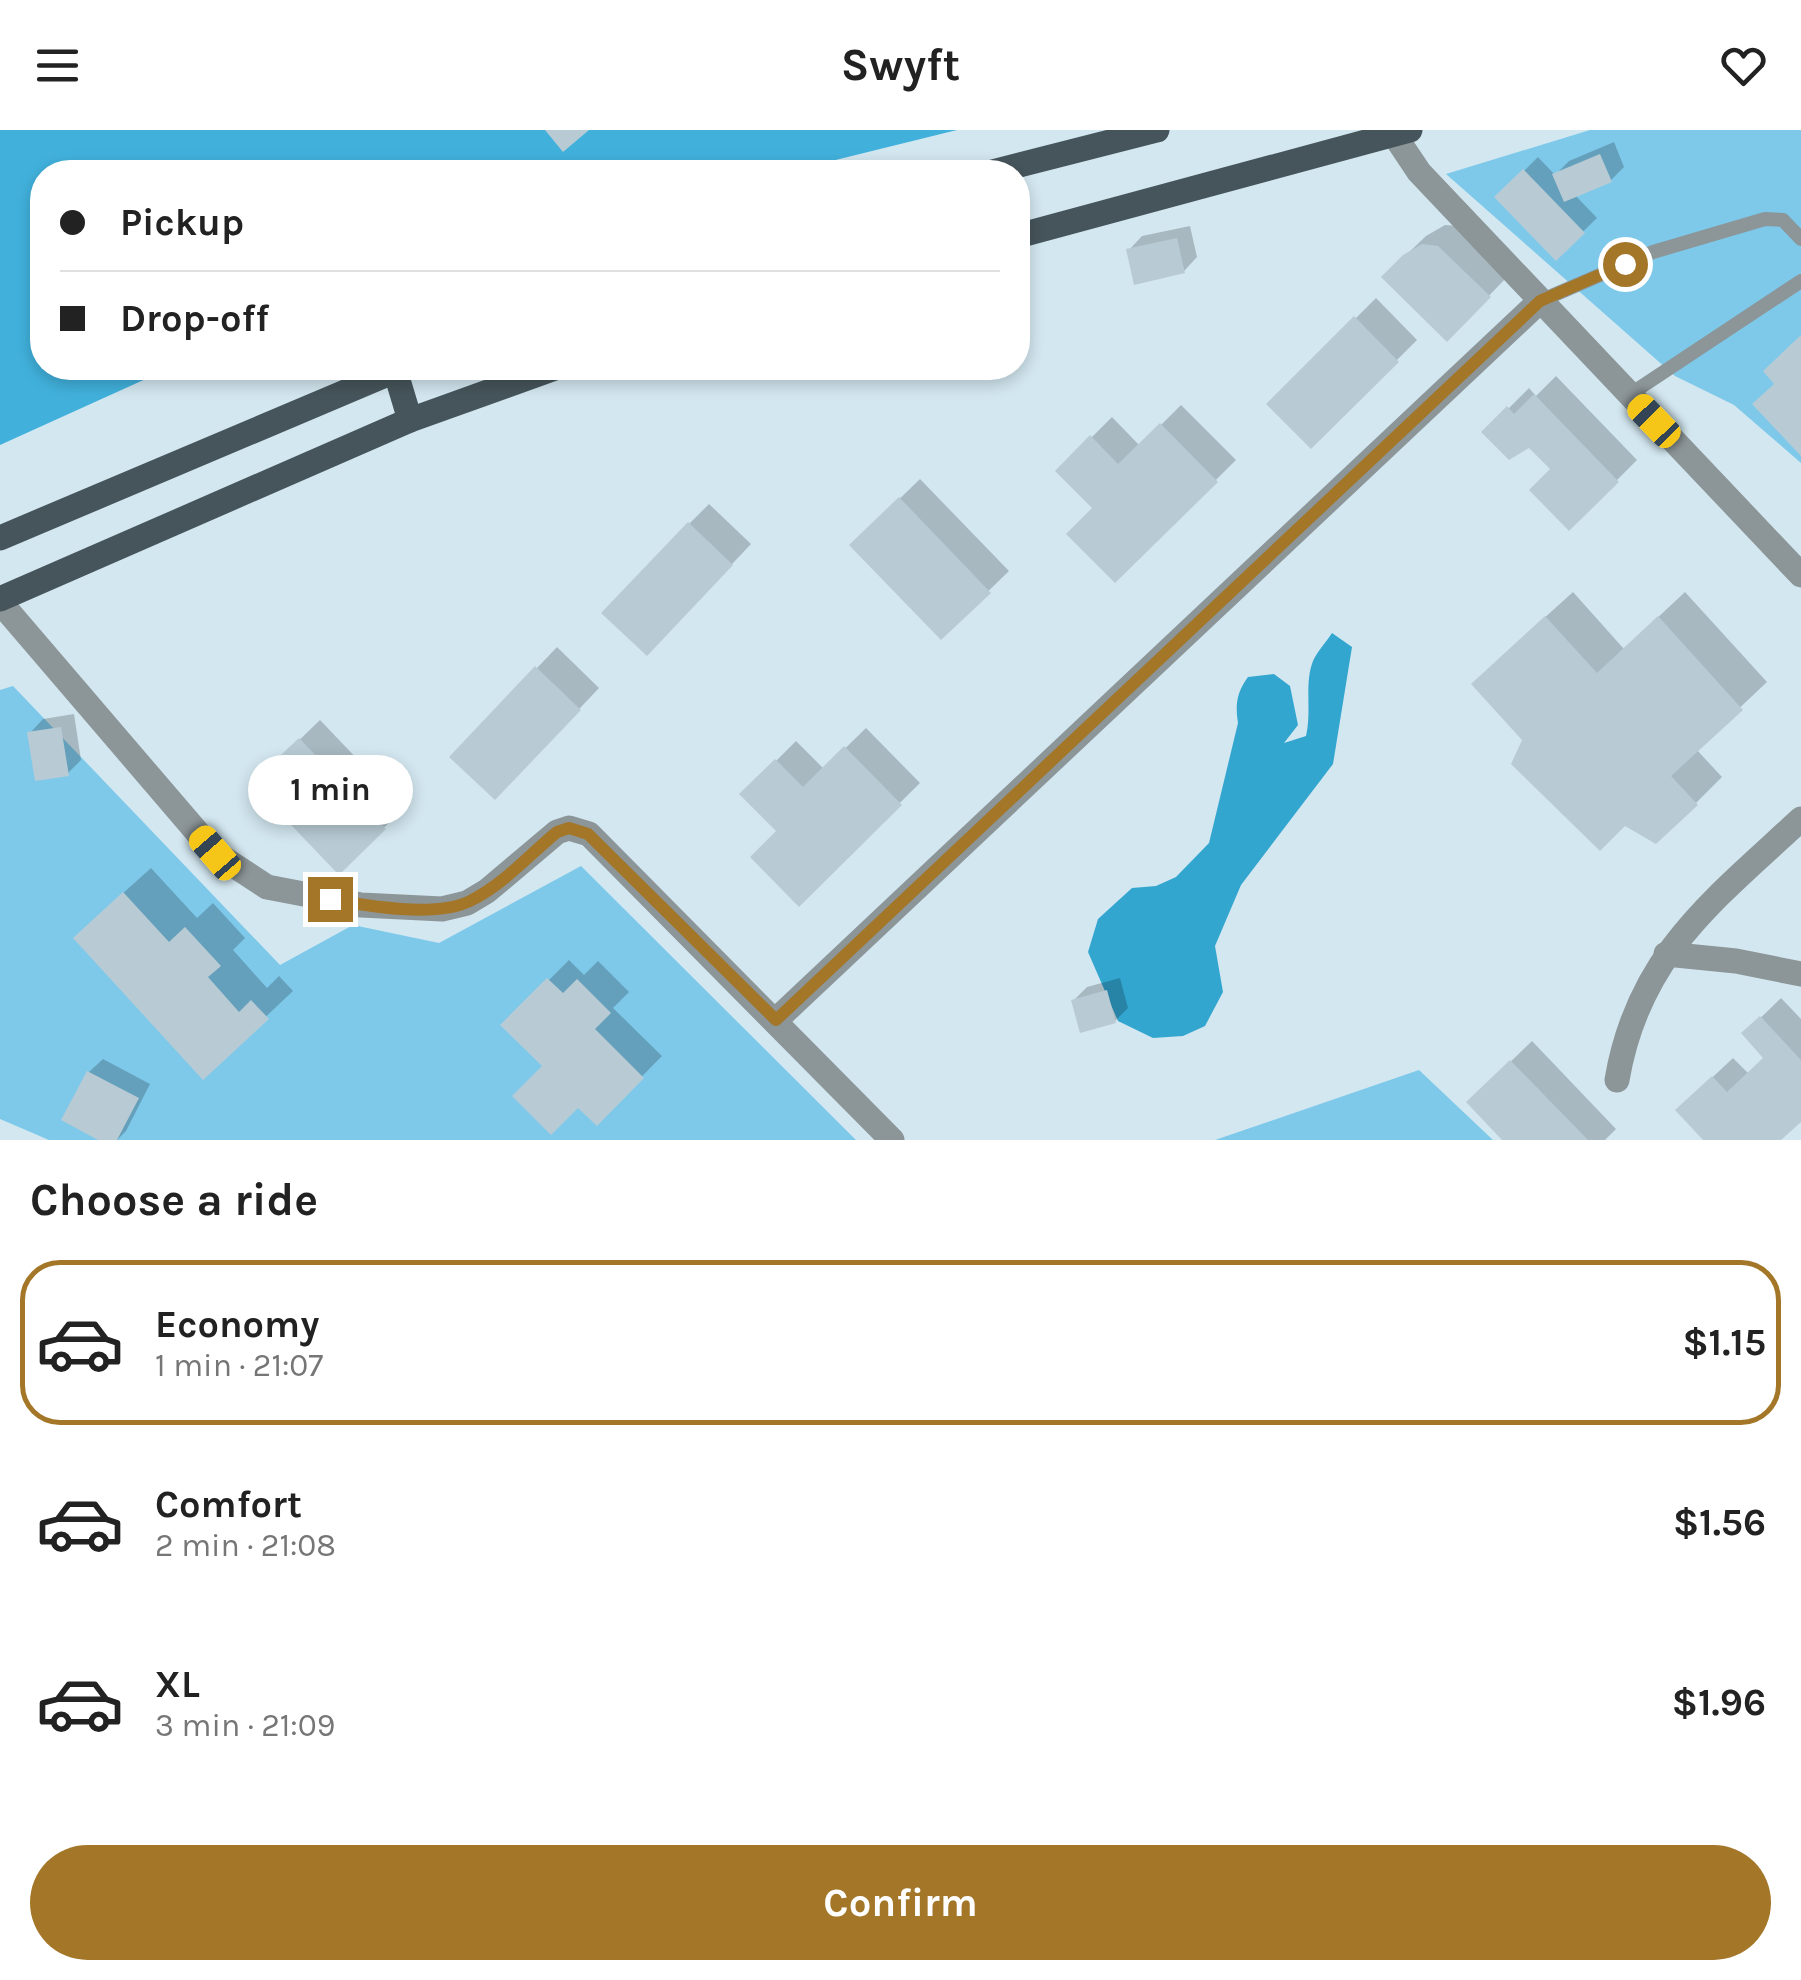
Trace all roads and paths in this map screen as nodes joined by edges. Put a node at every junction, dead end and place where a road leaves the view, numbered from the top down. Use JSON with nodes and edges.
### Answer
{"nodes":[{"id":1,"x":1157,"y":130,"type":"edge"},
{"id":2,"x":1398,"y":132,"type":"edge"},
{"id":3,"x":1030,"y":162,"type":"edge"},
{"id":4,"x":1030,"y":233,"type":"edge"},
{"id":5,"x":1801,"y":239,"type":"edge"},
{"id":6,"x":1801,"y":281,"type":"edge"},
{"id":7,"x":1540,"y":301,"type":"junction"},
{"id":8,"x":373,"y":380,"type":"edge"},
{"id":9,"x":401,"y":380,"type":"edge"},
{"id":10,"x":522,"y":380,"type":"edge"},
{"id":11,"x":1629,"y":395,"type":"junction"},
{"id":12,"x":410,"y":420,"type":"junction"},
{"id":13,"x":0,"y":538,"type":"edge"},
{"id":14,"x":1801,"y":576,"type":"edge"},
{"id":15,"x":0,"y":601,"type":"edge"},
{"id":16,"x":1801,"y":819,"type":"edge"},
{"id":17,"x":1666,"y":954,"type":"junction"},
{"id":18,"x":1801,"y":974,"type":"edge"},
{"id":19,"x":776,"y":1020,"type":"junction"},
{"id":20,"x":1617,"y":1080,"type":"dead end"},
{"id":21,"x":892,"y":1140,"type":"edge"}],
"edges":[{"from":1,"to":3,"type":"main road"},
{"from":2,"to":4,"type":"main road"},
{"from":2,"to":7,"type":"street"},
{"from":5,"to":7,"type":"lane"},
{"from":6,"to":11,"type":"lane"},
{"from":7,"to":11,"type":"street"},
{"from":7,"to":19,"type":"street"},
{"from":8,"to":13,"type":"main road"},
{"from":9,"to":12,"type":"main road"},
{"from":10,"to":12,"type":"main road"},
{"from":11,"to":14,"type":"street"},
{"from":12,"to":15,"type":"main road"},
{"from":15,"to":19,"type":"street"},
{"from":16,"to":17,"type":"street"},
{"from":17,"to":18,"type":"street"},
{"from":17,"to":20,"type":"street"},
{"from":19,"to":21,"type":"street"}]}
